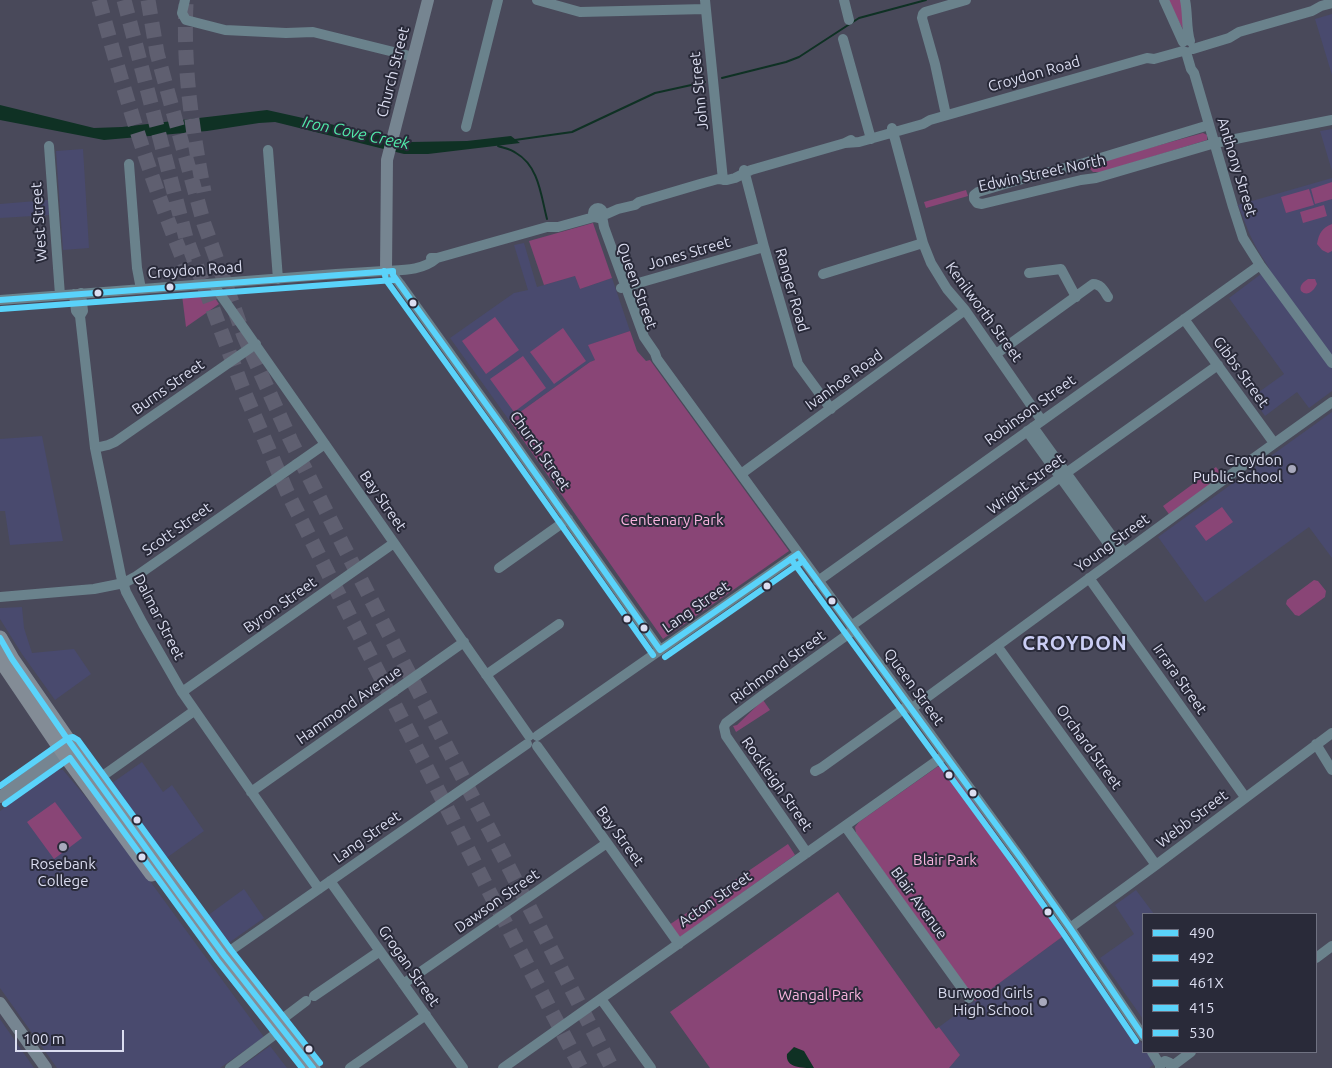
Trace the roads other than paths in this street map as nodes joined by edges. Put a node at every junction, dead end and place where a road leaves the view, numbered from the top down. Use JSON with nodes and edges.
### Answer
{"nodes":[{"id":1,"x":185,"y":0,"type":"edge"},
{"id":2,"x":428,"y":0,"type":"edge"},
{"id":3,"x":498,"y":0,"type":"edge"},
{"id":4,"x":537,"y":0,"type":"edge"},
{"id":5,"x":844,"y":0,"type":"edge"},
{"id":6,"x":966,"y":0,"type":"edge"},
{"id":7,"x":1164,"y":0,"type":"edge"},
{"id":8,"x":1185,"y":0,"type":"edge"},
{"id":9,"x":1332,"y":3,"type":"edge"},
{"id":10,"x":705,"y":5,"type":"edge"},
{"id":11,"x":1332,"y":9,"type":"edge"},
{"id":12,"x":1312,"y":11,"type":"junction"},
{"id":13,"x":849,"y":20,"type":"dead end"},
{"id":14,"x":842,"y":40,"type":"dead end"},
{"id":15,"x":1187,"y":47,"type":"junction"},
{"id":16,"x":414,"y":57,"type":"junction"},
{"id":17,"x":946,"y":115,"type":"junction"},
{"id":18,"x":1332,"y":120,"type":"edge"},
{"id":19,"x":1209,"y":125,"type":"junction"},
{"id":20,"x":466,"y":127,"type":"dead end"},
{"id":21,"x":893,"y":130,"type":"junction"},
{"id":22,"x":870,"y":136,"type":"junction"},
{"id":23,"x":1215,"y":142,"type":"junction"},
{"id":24,"x":49,"y":146,"type":"dead end"},
{"id":25,"x":268,"y":150,"type":"dead end"},
{"id":26,"x":129,"y":164,"type":"dead end"},
{"id":27,"x":747,"y":171,"type":"junction"},
{"id":28,"x":721,"y":179,"type":"junction"},
{"id":29,"x":598,"y":214,"type":"junction"},
{"id":30,"x":923,"y":243,"type":"junction"},
{"id":31,"x":764,"y":247,"type":"junction"},
{"id":32,"x":1260,"y":265,"type":"junction"},
{"id":33,"x":389,"y":271,"type":"junction"},
{"id":34,"x":1028,"y":273,"type":"dead end"},
{"id":35,"x":823,"y":274,"type":"dead end"},
{"id":36,"x":278,"y":279,"type":"junction"},
{"id":37,"x":213,"y":284,"type":"junction"},
{"id":38,"x":623,"y":287,"type":"junction"},
{"id":39,"x":141,"y":289,"type":"junction"},
{"id":40,"x":78,"y":294,"type":"junction"},
{"id":41,"x":60,"y":296,"type":"junction"},
{"id":42,"x":1076,"y":297,"type":"junction"},
{"id":43,"x":1108,"y":297,"type":"dead end"},
{"id":44,"x":0,"y":300,"type":"edge"},
{"id":45,"x":965,"y":310,"type":"junction"},
{"id":46,"x":1184,"y":319,"type":"junction"},
{"id":47,"x":256,"y":344,"type":"junction"},
{"id":48,"x":996,"y":354,"type":"junction"},
{"id":49,"x":1332,"y":363,"type":"edge"},
{"id":50,"x":1218,"y":365,"type":"junction"},
{"id":51,"x":1332,"y":402,"type":"edge"},
{"id":52,"x":830,"y":409,"type":"junction"},
{"id":53,"x":1042,"y":420,"type":"junction"},
{"id":54,"x":1030,"y":429,"type":"junction"},
{"id":55,"x":325,"y":444,"type":"junction"},
{"id":56,"x":1274,"y":444,"type":"junction"},
{"id":57,"x":95,"y":448,"type":"junction"},
{"id":58,"x":741,"y":474,"type":"junction"},
{"id":59,"x":1064,"y":475,"type":"junction"},
{"id":60,"x":568,"y":519,"type":"junction"},
{"id":61,"x":394,"y":543,"type":"junction"},
{"id":62,"x":798,"y":554,"type":"junction"},
{"id":63,"x":1121,"y":555,"type":"junction"},
{"id":64,"x":499,"y":568,"type":"dead end"},
{"id":65,"x":1089,"y":578,"type":"junction"},
{"id":66,"x":818,"y":581,"type":"junction"},
{"id":67,"x":124,"y":583,"type":"junction"},
{"id":68,"x":0,"y":598,"type":"edge"},
{"id":69,"x":559,"y":624,"type":"dead end"},
{"id":70,"x":853,"y":628,"type":"junction"},
{"id":71,"x":0,"y":638,"type":"edge"},
{"id":72,"x":464,"y":642,"type":"junction"},
{"id":73,"x":997,"y":646,"type":"junction"},
{"id":74,"x":660,"y":650,"type":"junction"},
{"id":75,"x":0,"y":659,"type":"edge"},
{"id":76,"x":486,"y":675,"type":"junction"},
{"id":77,"x":182,"y":692,"type":"junction"},
{"id":78,"x":910,"y":707,"type":"junction"},
{"id":79,"x":194,"y":711,"type":"junction"},
{"id":80,"x":724,"y":731,"type":"joint"},
{"id":81,"x":1332,"y":733,"type":"edge"},
{"id":82,"x":532,"y":740,"type":"junction"},
{"id":83,"x":1316,"y":744,"type":"junction"},
{"id":84,"x":67,"y":749,"type":"junction"},
{"id":85,"x":945,"y":755,"type":"junction"},
{"id":86,"x":1332,"y":770,"type":"edge"},
{"id":87,"x":815,"y":771,"type":"dead end"},
{"id":88,"x":97,"y":780,"type":"junction"},
{"id":89,"x":251,"y":792,"type":"junction"},
{"id":90,"x":0,"y":797,"type":"edge"},
{"id":91,"x":1245,"y":797,"type":"junction"},
{"id":92,"x":845,"y":826,"type":"junction"},
{"id":93,"x":607,"y":842,"type":"junction"},
{"id":94,"x":807,"y":853,"type":"junction"},
{"id":95,"x":1156,"y":865,"type":"junction"},
{"id":96,"x":330,"y":881,"type":"junction"},
{"id":97,"x":319,"y":889,"type":"junction"},
{"id":98,"x":1070,"y":928,"type":"junction"},
{"id":99,"x":679,"y":944,"type":"junction"},
{"id":100,"x":1332,"y":946,"type":"edge"},
{"id":101,"x":380,"y":951,"type":"junction"},
{"id":102,"x":224,"y":955,"type":"junction"},
{"id":103,"x":1317,"y":957,"type":"edge"},
{"id":104,"x":404,"y":984,"type":"junction"},
{"id":105,"x":601,"y":998,"type":"junction"},
{"id":106,"x":969,"y":998,"type":"dead end"},
{"id":107,"x":0,"y":1003,"type":"edge"},
{"id":108,"x":426,"y":1016,"type":"junction"},
{"id":109,"x":275,"y":1029,"type":"junction"},
{"id":110,"x":1142,"y":1035,"type":"edge"},
{"id":111,"x":1153,"y":1053,"type":"edge"},
{"id":112,"x":1158,"y":1053,"type":"edge"},
{"id":113,"x":1181,"y":1053,"type":"edge"},
{"id":114,"x":1189,"y":1053,"type":"edge"},
{"id":115,"x":1165,"y":1066,"type":"edge"},
{"id":116,"x":46,"y":1068,"type":"edge"},
{"id":117,"x":230,"y":1068,"type":"edge"},
{"id":118,"x":300,"y":1068,"type":"edge"},
{"id":119,"x":312,"y":1068,"type":"edge"},
{"id":120,"x":350,"y":1068,"type":"edge"},
{"id":121,"x":463,"y":1068,"type":"edge"},
{"id":122,"x":503,"y":1068,"type":"edge"},
{"id":123,"x":651,"y":1068,"type":"edge"}],
"edges":[{"from":1,"to":16,"type":"street"},
{"from":2,"to":16,"type":"main road","name":"Church Street"},
{"from":3,"to":20,"type":"street"},
{"from":4,"to":10,"type":"street"},
{"from":5,"to":13,"type":"street"},
{"from":6,"to":17,"type":"street"},
{"from":7,"to":15,"type":"street","name":"Anthony Street"},
{"from":8,"to":15,"type":"street","name":"Anthony Street"},
{"from":9,"to":12,"type":"street","name":"Croydon Road"},
{"from":10,"to":28,"type":"street","name":"John Street"},
{"from":11,"to":12,"type":"street","name":"Croydon Road"},
{"from":12,"to":15,"type":"street","name":"Croydon Road"},
{"from":14,"to":22,"type":"street"},
{"from":15,"to":17,"type":"street","name":"Croydon Road"},
{"from":15,"to":19,"type":"street","name":"Anthony Street"},
{"from":16,"to":33,"type":"main road","name":"Church Street"},
{"from":17,"to":21,"type":"street","name":"Croydon Road"},
{"from":18,"to":23,"type":"street","name":"Edwin Street North"},
{"from":19,"to":23,"type":"street","name":"Anthony Street"},
{"from":19,"to":23,"type":"street","name":"Edwin Street North"},
{"from":21,"to":22,"type":"street","name":"Croydon Road"},
{"from":21,"to":30,"type":"street","name":"Kenilworth Street"},
{"from":22,"to":27,"type":"street","name":"Croydon Road"},
{"from":23,"to":32,"type":"street","name":"Anthony Street"},
{"from":24,"to":41,"type":"street","name":"West Street"},
{"from":25,"to":36,"type":"street"},
{"from":26,"to":39,"type":"street"},
{"from":27,"to":28,"type":"street","name":"Croydon Road"},
{"from":27,"to":31,"type":"street","name":"Ranger Road"},
{"from":28,"to":29,"type":"street","name":"Croydon Road"},
{"from":29,"to":33,"type":"street","name":"Croydon Road"},
{"from":29,"to":38,"type":"street","name":"Queen Street"},
{"from":30,"to":35,"type":"street"},
{"from":30,"to":45,"type":"street","name":"Kenilworth Street"},
{"from":31,"to":38,"type":"street","name":"Jones Street"},
{"from":31,"to":52,"type":"street","name":"Ranger Road"},
{"from":32,"to":46,"type":"street","name":"Robinson Street"},
{"from":32,"to":49,"type":"street","name":"Anthony Street"},
{"from":33,"to":36,"type":"street","name":"Croydon Road"},
{"from":33,"to":60,"type":"street","name":"Church Street"},
{"from":34,"to":42,"type":"street"},
{"from":36,"to":37,"type":"street","name":"Croydon Road"},
{"from":37,"to":39,"type":"street","name":"Croydon Road"},
{"from":37,"to":47,"type":"street","name":"Bay Street"},
{"from":38,"to":58,"type":"street","name":"Queen Street"},
{"from":39,"to":40,"type":"street","name":"Croydon Road"},
{"from":40,"to":41,"type":"street","name":"Croydon Road"},
{"from":40,"to":57,"type":"street","name":"Dalmar Street"},
{"from":41,"to":44,"type":"street","name":"Croydon Road"},
{"from":42,"to":43,"type":"street"},
{"from":42,"to":48,"type":"street"},
{"from":45,"to":48,"type":"street","name":"Kenilworth Street"},
{"from":45,"to":52,"type":"street","name":"Ivanhoe Road"},
{"from":46,"to":50,"type":"street","name":"Gibbs Street"},
{"from":46,"to":53,"type":"street","name":"Robinson Street"},
{"from":47,"to":55,"type":"street","name":"Bay Street"},
{"from":47,"to":57,"type":"street","name":"Burns Street"},
{"from":48,"to":53,"type":"street","name":"Kenilworth Street"},
{"from":50,"to":56,"type":"street","name":"Gibbs Street"},
{"from":50,"to":59,"type":"street","name":"Wright Street"},
{"from":51,"to":56,"type":"street","name":"Young Street"},
{"from":52,"to":58,"type":"street","name":"Ivanhoe Road"},
{"from":53,"to":54,"type":"street","name":"Robinson Street"},
{"from":54,"to":59,"type":"street"},
{"from":54,"to":66,"type":"street","name":"Robinson Street"},
{"from":55,"to":61,"type":"street","name":"Bay Street"},
{"from":55,"to":67,"type":"street","name":"Scott Street"},
{"from":56,"to":63,"type":"street","name":"Young Street"},
{"from":57,"to":67,"type":"street","name":"Dalmar Street"},
{"from":58,"to":62,"type":"street","name":"Queen Street"},
{"from":59,"to":63,"type":"street"},
{"from":59,"to":70,"type":"street","name":"Wright Street"},
{"from":60,"to":64,"type":"street"},
{"from":60,"to":74,"type":"street","name":"Church Street"},
{"from":61,"to":72,"type":"street","name":"Bay Street"},
{"from":61,"to":77,"type":"street","name":"Byron Street"},
{"from":62,"to":66,"type":"street","name":"Queen Street"},
{"from":62,"to":74,"type":"street","name":"Lang Street"},
{"from":63,"to":65,"type":"street","name":"Young Street"},
{"from":65,"to":73,"type":"street","name":"Young Street"},
{"from":65,"to":91,"type":"street","name":"Irrara Street"},
{"from":66,"to":70,"type":"street","name":"Queen Street"},
{"from":67,"to":68,"type":"street","name":"Scott Street"},
{"from":67,"to":77,"type":"street","name":"Dalmar Street"},
{"from":69,"to":76,"type":"street"},
{"from":70,"to":78,"type":"street","name":"Queen Street"},
{"from":70,"to":80,"type":"street","name":"Richmond Street"},
{"from":71,"to":84,"type":"highway"},
{"from":72,"to":76,"type":"street","name":"Bay Street"},
{"from":72,"to":89,"type":"street","name":"Hammond Avenue"},
{"from":73,"to":78,"type":"street","name":"Young Street"},
{"from":73,"to":95,"type":"street","name":"Orchard Street"},
{"from":74,"to":82,"type":"street","name":"Lang Street"},
{"from":75,"to":84,"type":"highway"},
{"from":76,"to":82,"type":"street","name":"Bay Street"},
{"from":77,"to":79,"type":"street","name":"Dalmar Street"},
{"from":78,"to":85,"type":"street","name":"Queen Street"},
{"from":78,"to":87,"type":"street","name":"Young Street"},
{"from":79,"to":88,"type":"street"},
{"from":79,"to":89,"type":"street","name":"Dalmar Street"},
{"from":80,"to":94,"type":"street","name":"Rockleigh Street"},
{"from":81,"to":83,"type":"street","name":"Webb Street"},
{"from":82,"to":93,"type":"street","name":"Bay Street"},
{"from":82,"to":96,"type":"street","name":"Lang Street"},
{"from":83,"to":86,"type":"street"},
{"from":83,"to":91,"type":"street","name":"Webb Street"},
{"from":84,"to":88,"type":"highway"},
{"from":84,"to":90,"type":"main road"},
{"from":84,"to":109,"type":"highway"},
{"from":85,"to":92,"type":"street","name":"Acton Street"},
{"from":85,"to":98,"type":"street","name":"Queen Street"},
{"from":88,"to":102,"type":"highway"},
{"from":89,"to":97,"type":"street","name":"Dalmar Street"},
{"from":91,"to":95,"type":"street","name":"Webb Street"},
{"from":92,"to":94,"type":"street","name":"Acton Street"},
{"from":92,"to":106,"type":"street","name":"Blair Avenue"},
{"from":93,"to":99,"type":"street","name":"Bay Street"},
{"from":93,"to":104,"type":"street","name":"Dawson Street"},
{"from":94,"to":99,"type":"street","name":"Acton Street"},
{"from":95,"to":98,"type":"street","name":"Webb Street"},
{"from":96,"to":97,"type":"street","name":"Lang Street"},
{"from":96,"to":101,"type":"street","name":"Grogan Street"},
{"from":97,"to":102,"type":"street","name":"Lang Street"},
{"from":98,"to":110,"type":"street","name":"Queen Street"},
{"from":99,"to":105,"type":"street","name":"Acton Street"},
{"from":100,"to":103,"type":"street"},
{"from":101,"to":104,"type":"street","name":"Grogan Street"},
{"from":101,"to":109,"type":"street"},
{"from":102,"to":109,"type":"highway"},
{"from":104,"to":108,"type":"street","name":"Grogan Street"},
{"from":105,"to":122,"type":"street","name":"Acton Street"},
{"from":105,"to":123,"type":"street"},
{"from":107,"to":116,"type":"main road"},
{"from":108,"to":120,"type":"street"},
{"from":108,"to":121,"type":"street","name":"Grogan Street"},
{"from":109,"to":117,"type":"street"},
{"from":109,"to":118,"type":"highway"},
{"from":109,"to":119,"type":"highway"},
{"from":111,"to":115,"type":"street"},
{"from":112,"to":115,"type":"street"},
{"from":113,"to":115,"type":"street"},
{"from":114,"to":115,"type":"street"}]}
